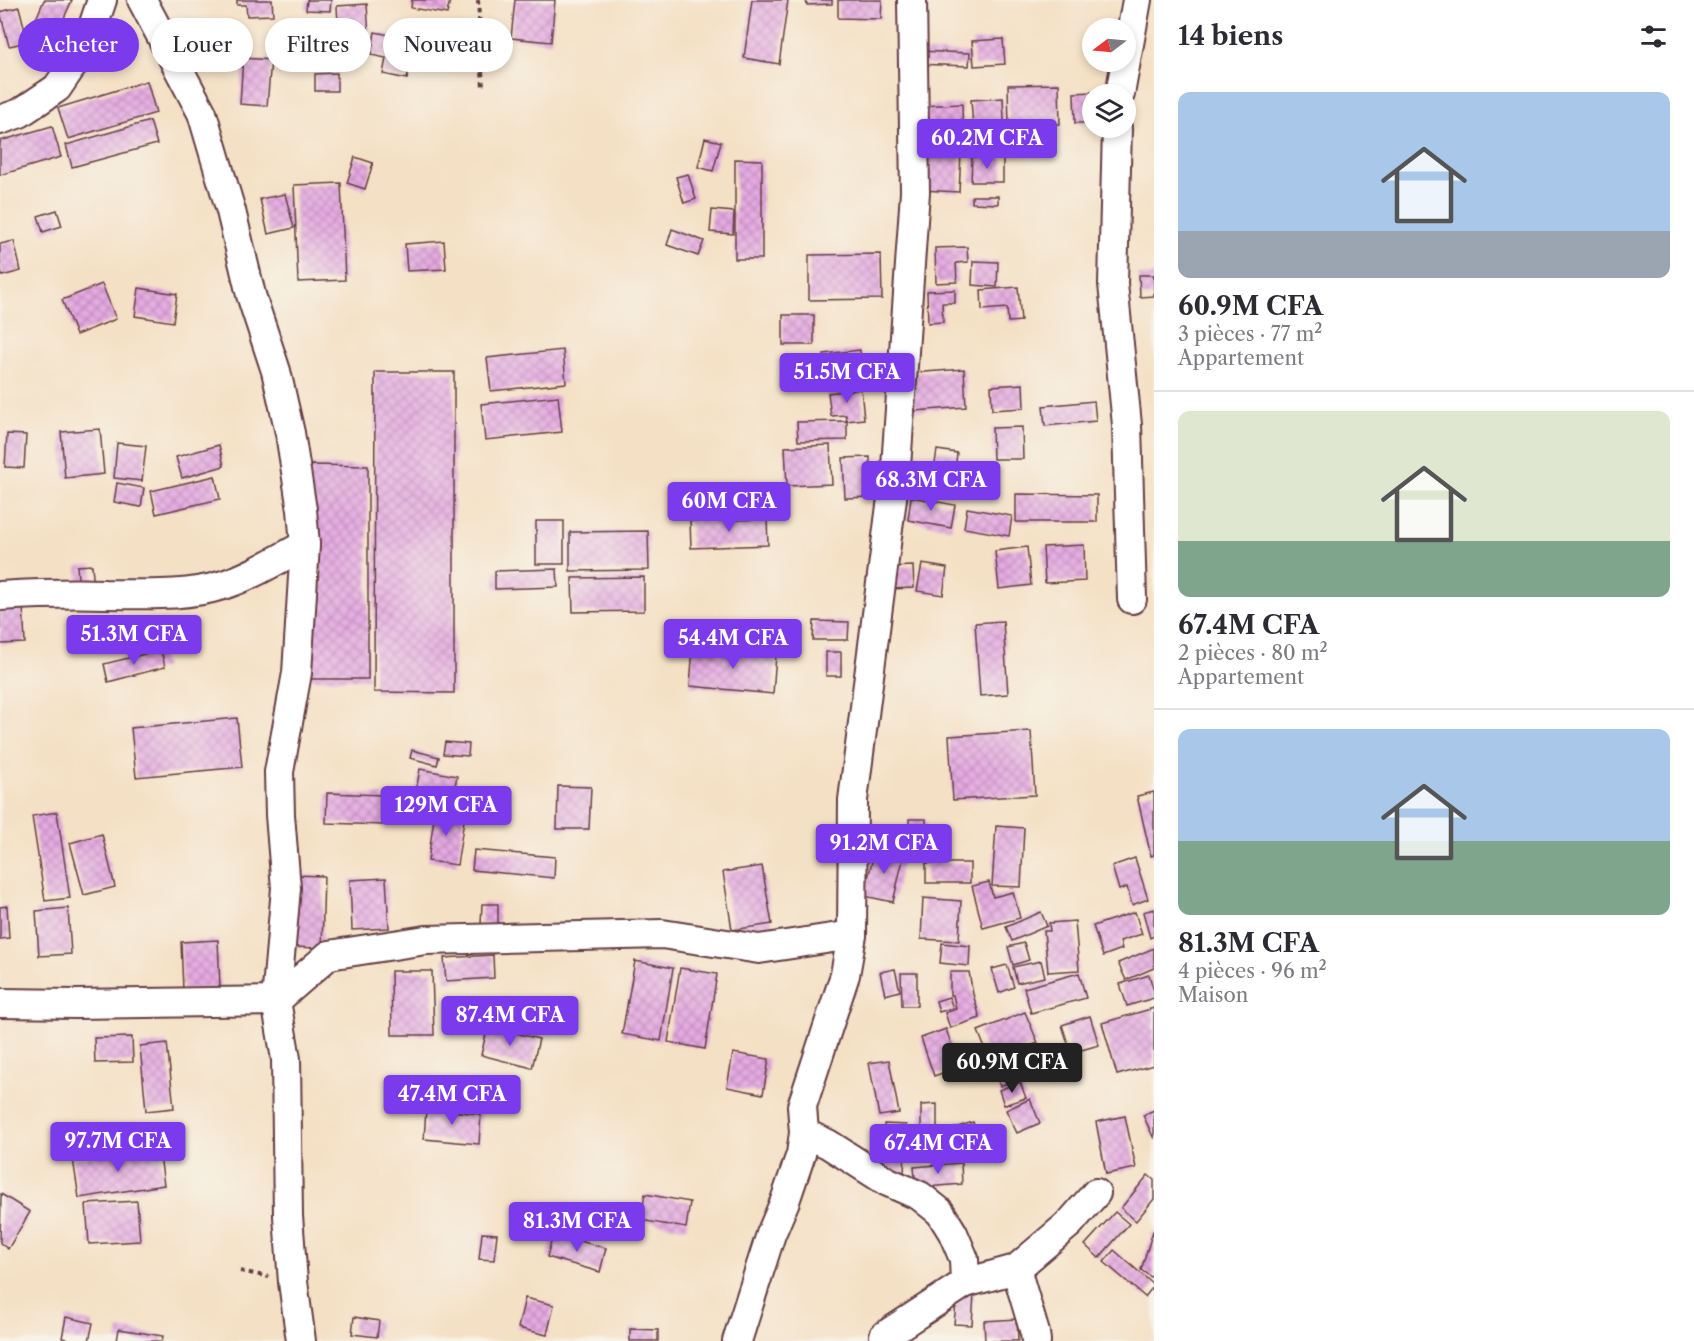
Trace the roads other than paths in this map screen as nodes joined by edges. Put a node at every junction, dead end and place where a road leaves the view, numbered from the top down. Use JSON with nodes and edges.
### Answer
{"nodes":[{"id":1,"x":102,"y":0,"type":"edge"},
{"id":2,"x":142,"y":0,"type":"edge"},
{"id":3,"x":912,"y":0,"type":"edge"},
{"id":4,"x":1137,"y":0,"type":"edge"},
{"id":5,"x":1122,"y":84,"type":"edge"},
{"id":6,"x":0,"y":120,"type":"edge"},
{"id":7,"x":1117,"y":138,"type":"edge"},
{"id":8,"x":305,"y":545,"type":"junction"},
{"id":9,"x":0,"y":596,"type":"edge"},
{"id":10,"x":1132,"y":599,"type":"dead end"},
{"id":11,"x":852,"y":934,"type":"junction"},
{"id":12,"x":276,"y":1001,"type":"junction"},
{"id":13,"x":0,"y":1004,"type":"edge"},
{"id":14,"x":804,"y":1133,"type":"junction"},
{"id":15,"x":1096,"y":1193,"type":"dead end"},
{"id":16,"x":1016,"y":1269,"type":"junction"},
{"id":17,"x":965,"y":1283,"type":"junction"},
{"id":18,"x":884,"y":1336,"type":"dead end"},
{"id":19,"x":302,"y":1341,"type":"edge"},
{"id":20,"x":738,"y":1341,"type":"edge"},
{"id":21,"x":1036,"y":1341,"type":"edge"}],
"edges":[{"from":1,"to":6,"type":"street"},
{"from":2,"to":8,"type":"street"},
{"from":3,"to":11,"type":"street"},
{"from":4,"to":5,"type":"street"},
{"from":7,"to":10,"type":"street"},
{"from":8,"to":9,"type":"street"},
{"from":8,"to":12,"type":"street"},
{"from":11,"to":12,"type":"street"},
{"from":11,"to":14,"type":"street"},
{"from":12,"to":13,"type":"street"},
{"from":12,"to":19,"type":"street"},
{"from":14,"to":17,"type":"street"},
{"from":14,"to":20,"type":"street"},
{"from":15,"to":16,"type":"street"},
{"from":16,"to":17,"type":"street"},
{"from":16,"to":21,"type":"street"},
{"from":17,"to":18,"type":"street"}]}
